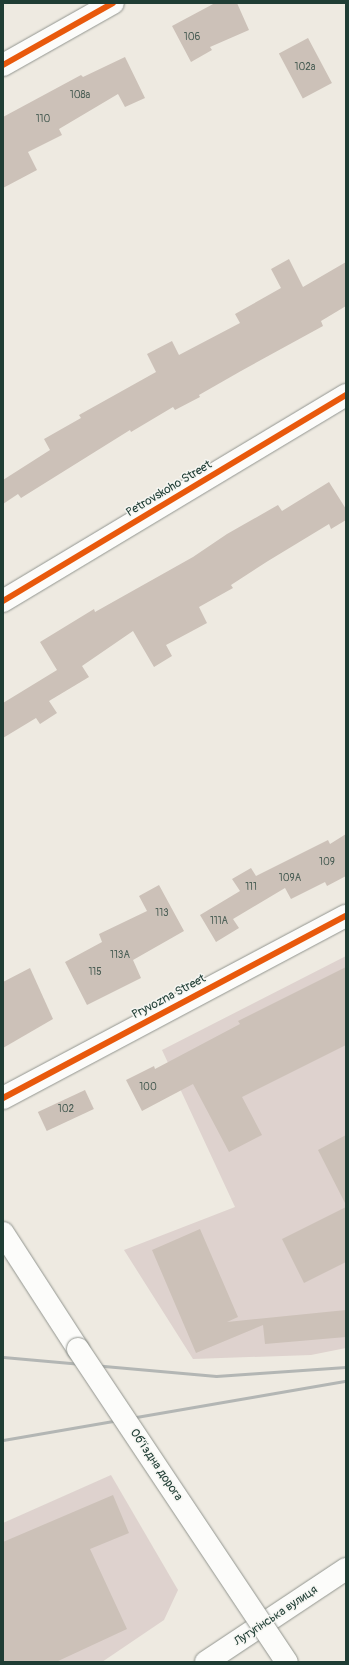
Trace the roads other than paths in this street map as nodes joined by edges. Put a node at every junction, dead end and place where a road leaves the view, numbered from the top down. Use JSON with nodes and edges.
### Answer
{"nodes":[{"id":1,"x":113,"y":3,"type":"edge"},
{"id":2,"x":3,"y":65,"type":"edge"},
{"id":3,"x":346,"y":395,"type":"edge"},
{"id":4,"x":3,"y":601,"type":"edge"},
{"id":5,"x":346,"y":916,"type":"edge"},
{"id":6,"x":3,"y":1098,"type":"edge"},
{"id":7,"x":3,"y":1233,"type":"edge"},
{"id":8,"x":346,"y":1569,"type":"edge"},
{"id":9,"x":206,"y":1662,"type":"edge"},
{"id":10,"x":287,"y":1662,"type":"edge"}],
"edges":[{"from":1,"to":2,"type":"street"},
{"from":3,"to":4,"type":"street","name":"Petrovskoho Street"},
{"from":5,"to":6,"type":"street","name":"Pryvozna Street"},
{"from":7,"to":10,"type":"street","name":"Об'їздна дорога","bridge":true},
{"from":8,"to":9,"type":"street","name":"Лутугінська вулиця"}]}
